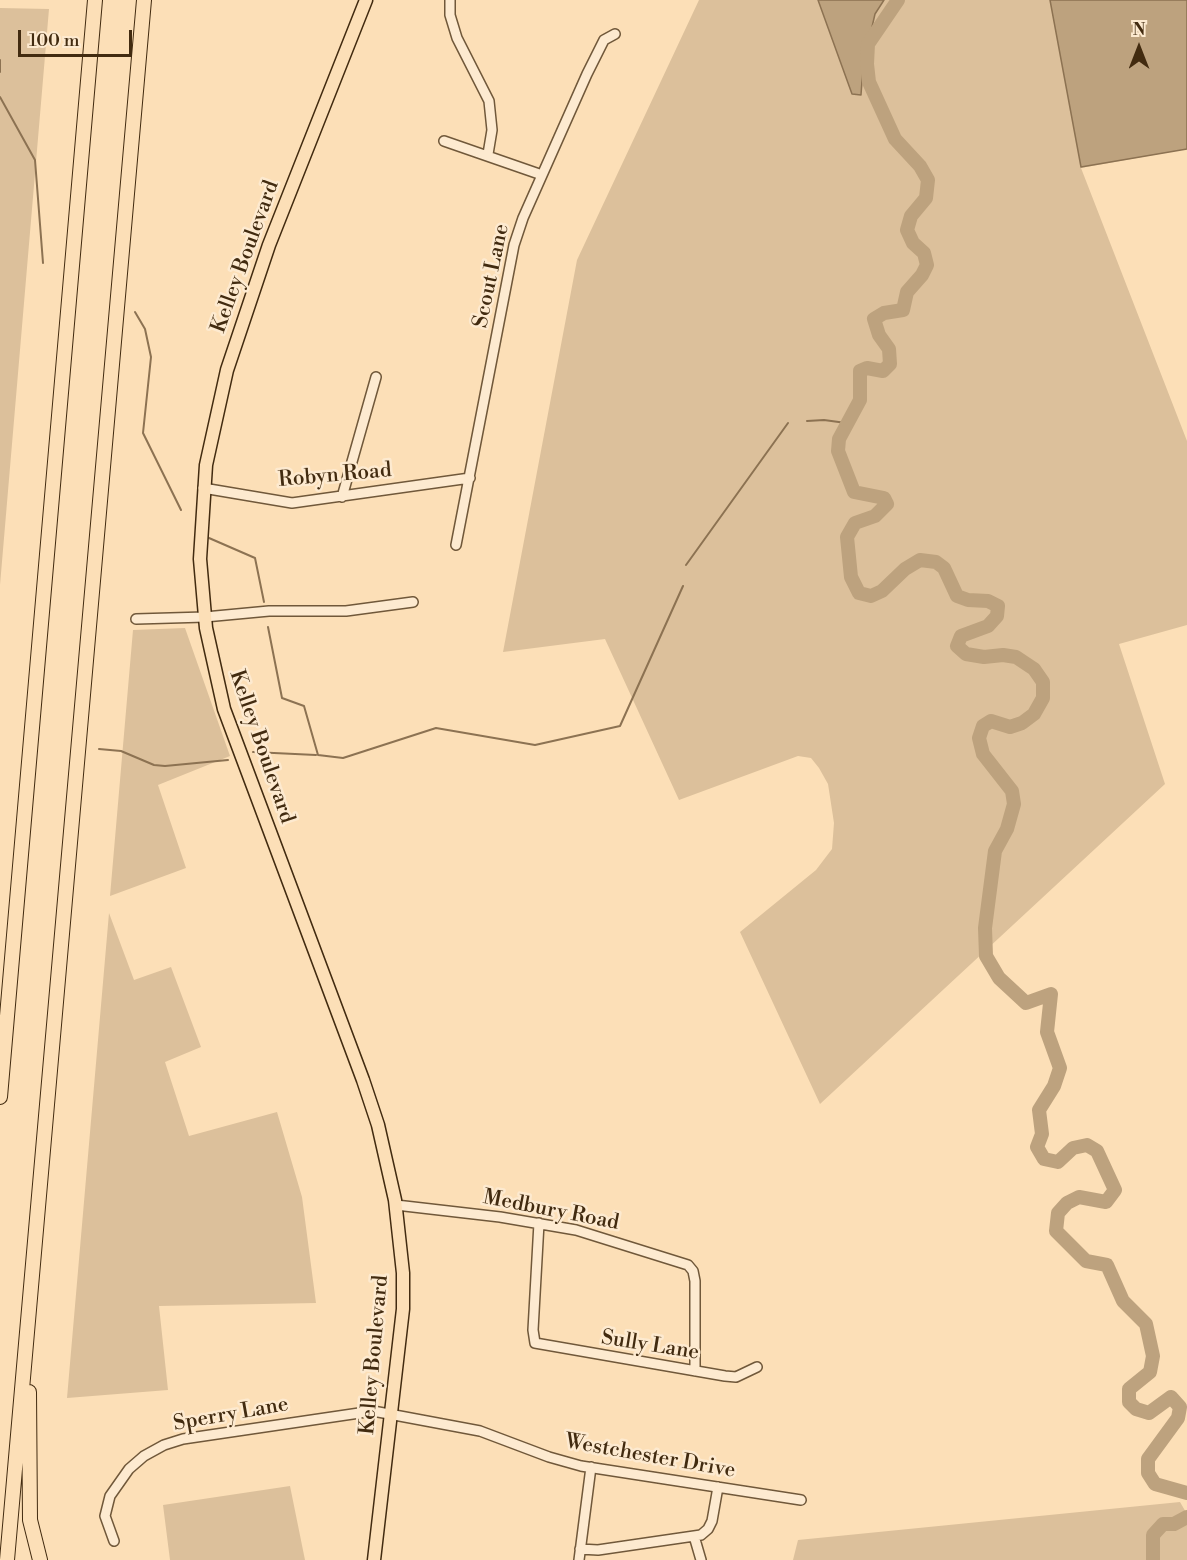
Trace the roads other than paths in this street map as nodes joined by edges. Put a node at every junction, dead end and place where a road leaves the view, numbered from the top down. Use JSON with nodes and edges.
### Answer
{"nodes":[{"id":1,"x":95,"y":0,"type":"edge"},
{"id":2,"x":144,"y":0,"type":"edge"},
{"id":3,"x":366,"y":0,"type":"edge"},
{"id":4,"x":450,"y":0,"type":"edge"},
{"id":5,"x":615,"y":34,"type":"dead end"},
{"id":6,"x":444,"y":141,"type":"dead end"},
{"id":7,"x":488,"y":154,"type":"junction"},
{"id":8,"x":542,"y":175,"type":"junction"},
{"id":9,"x":376,"y":377,"type":"dead end"},
{"id":10,"x":470,"y":478,"type":"junction"},
{"id":11,"x":203,"y":488,"type":"junction"},
{"id":12,"x":342,"y":497,"type":"junction"},
{"id":13,"x":456,"y":545,"type":"dead end"},
{"id":14,"x":413,"y":602,"type":"dead end"},
{"id":15,"x":205,"y":617,"type":"junction"},
{"id":16,"x":136,"y":619,"type":"dead end"},
{"id":17,"x":0,"y":1097,"type":"edge"},
{"id":18,"x":396,"y":1205,"type":"junction"},
{"id":19,"x":539,"y":1223,"type":"junction"},
{"id":20,"x":26,"y":1353,"type":"junction"},
{"id":21,"x":757,"y":1367,"type":"dead end"},
{"id":22,"x":695,"y":1371,"type":"junction"},
{"id":23,"x":391,"y":1413,"type":"junction"},
{"id":24,"x":591,"y":1467,"type":"junction"},
{"id":25,"x":718,"y":1487,"type":"junction"},
{"id":26,"x":801,"y":1500,"type":"dead end"},
{"id":27,"x":694,"y":1536,"type":"junction"},
{"id":28,"x":114,"y":1541,"type":"dead end"},
{"id":29,"x":580,"y":1549,"type":"junction"},
{"id":30,"x":7,"y":1560,"type":"edge"},
{"id":31,"x":40,"y":1560,"type":"edge"},
{"id":32,"x":374,"y":1560,"type":"edge"},
{"id":33,"x":579,"y":1560,"type":"edge"},
{"id":34,"x":701,"y":1560,"type":"edge"}],
"edges":[{"from":1,"to":17,"type":"highway"},
{"from":2,"to":20,"type":"highway"},
{"from":3,"to":11,"type":"main road","name":"Kelley Boulevard"},
{"from":4,"to":7,"type":"street"},
{"from":5,"to":8,"type":"street","name":"Scout Lane"},
{"from":6,"to":7,"type":"street"},
{"from":7,"to":8,"type":"street"},
{"from":8,"to":10,"type":"street","name":"Scout Lane"},
{"from":9,"to":12,"type":"street"},
{"from":10,"to":12,"type":"street","name":"Robyn Road"},
{"from":10,"to":13,"type":"street","name":"Scout Lane"},
{"from":11,"to":12,"type":"street","name":"Robyn Road"},
{"from":11,"to":15,"type":"main road","name":"Kelley Boulevard"},
{"from":14,"to":15,"type":"street"},
{"from":15,"to":16,"type":"street"},
{"from":15,"to":18,"type":"main road","name":"Kelley Boulevard"},
{"from":18,"to":19,"type":"street","name":"Medbury Road"},
{"from":18,"to":23,"type":"main road","name":"Kelley Boulevard"},
{"from":19,"to":22,"type":"street","name":"Medbury Road"},
{"from":19,"to":22,"type":"street","name":"Sully Lane"},
{"from":20,"to":30,"type":"highway"},
{"from":20,"to":31,"type":"highway"},
{"from":21,"to":22,"type":"street","name":"Sully Lane"},
{"from":23,"to":24,"type":"street","name":"Westchester Drive"},
{"from":23,"to":28,"type":"street","name":"Sperry Lane"},
{"from":23,"to":32,"type":"main road","name":"Kelley Boulevard"},
{"from":24,"to":25,"type":"street","name":"Westchester Drive"},
{"from":24,"to":29,"type":"street"},
{"from":25,"to":26,"type":"street","name":"Westchester Drive"},
{"from":25,"to":27,"type":"street"},
{"from":27,"to":29,"type":"street"},
{"from":27,"to":34,"type":"street"},
{"from":29,"to":33,"type":"street"}]}
